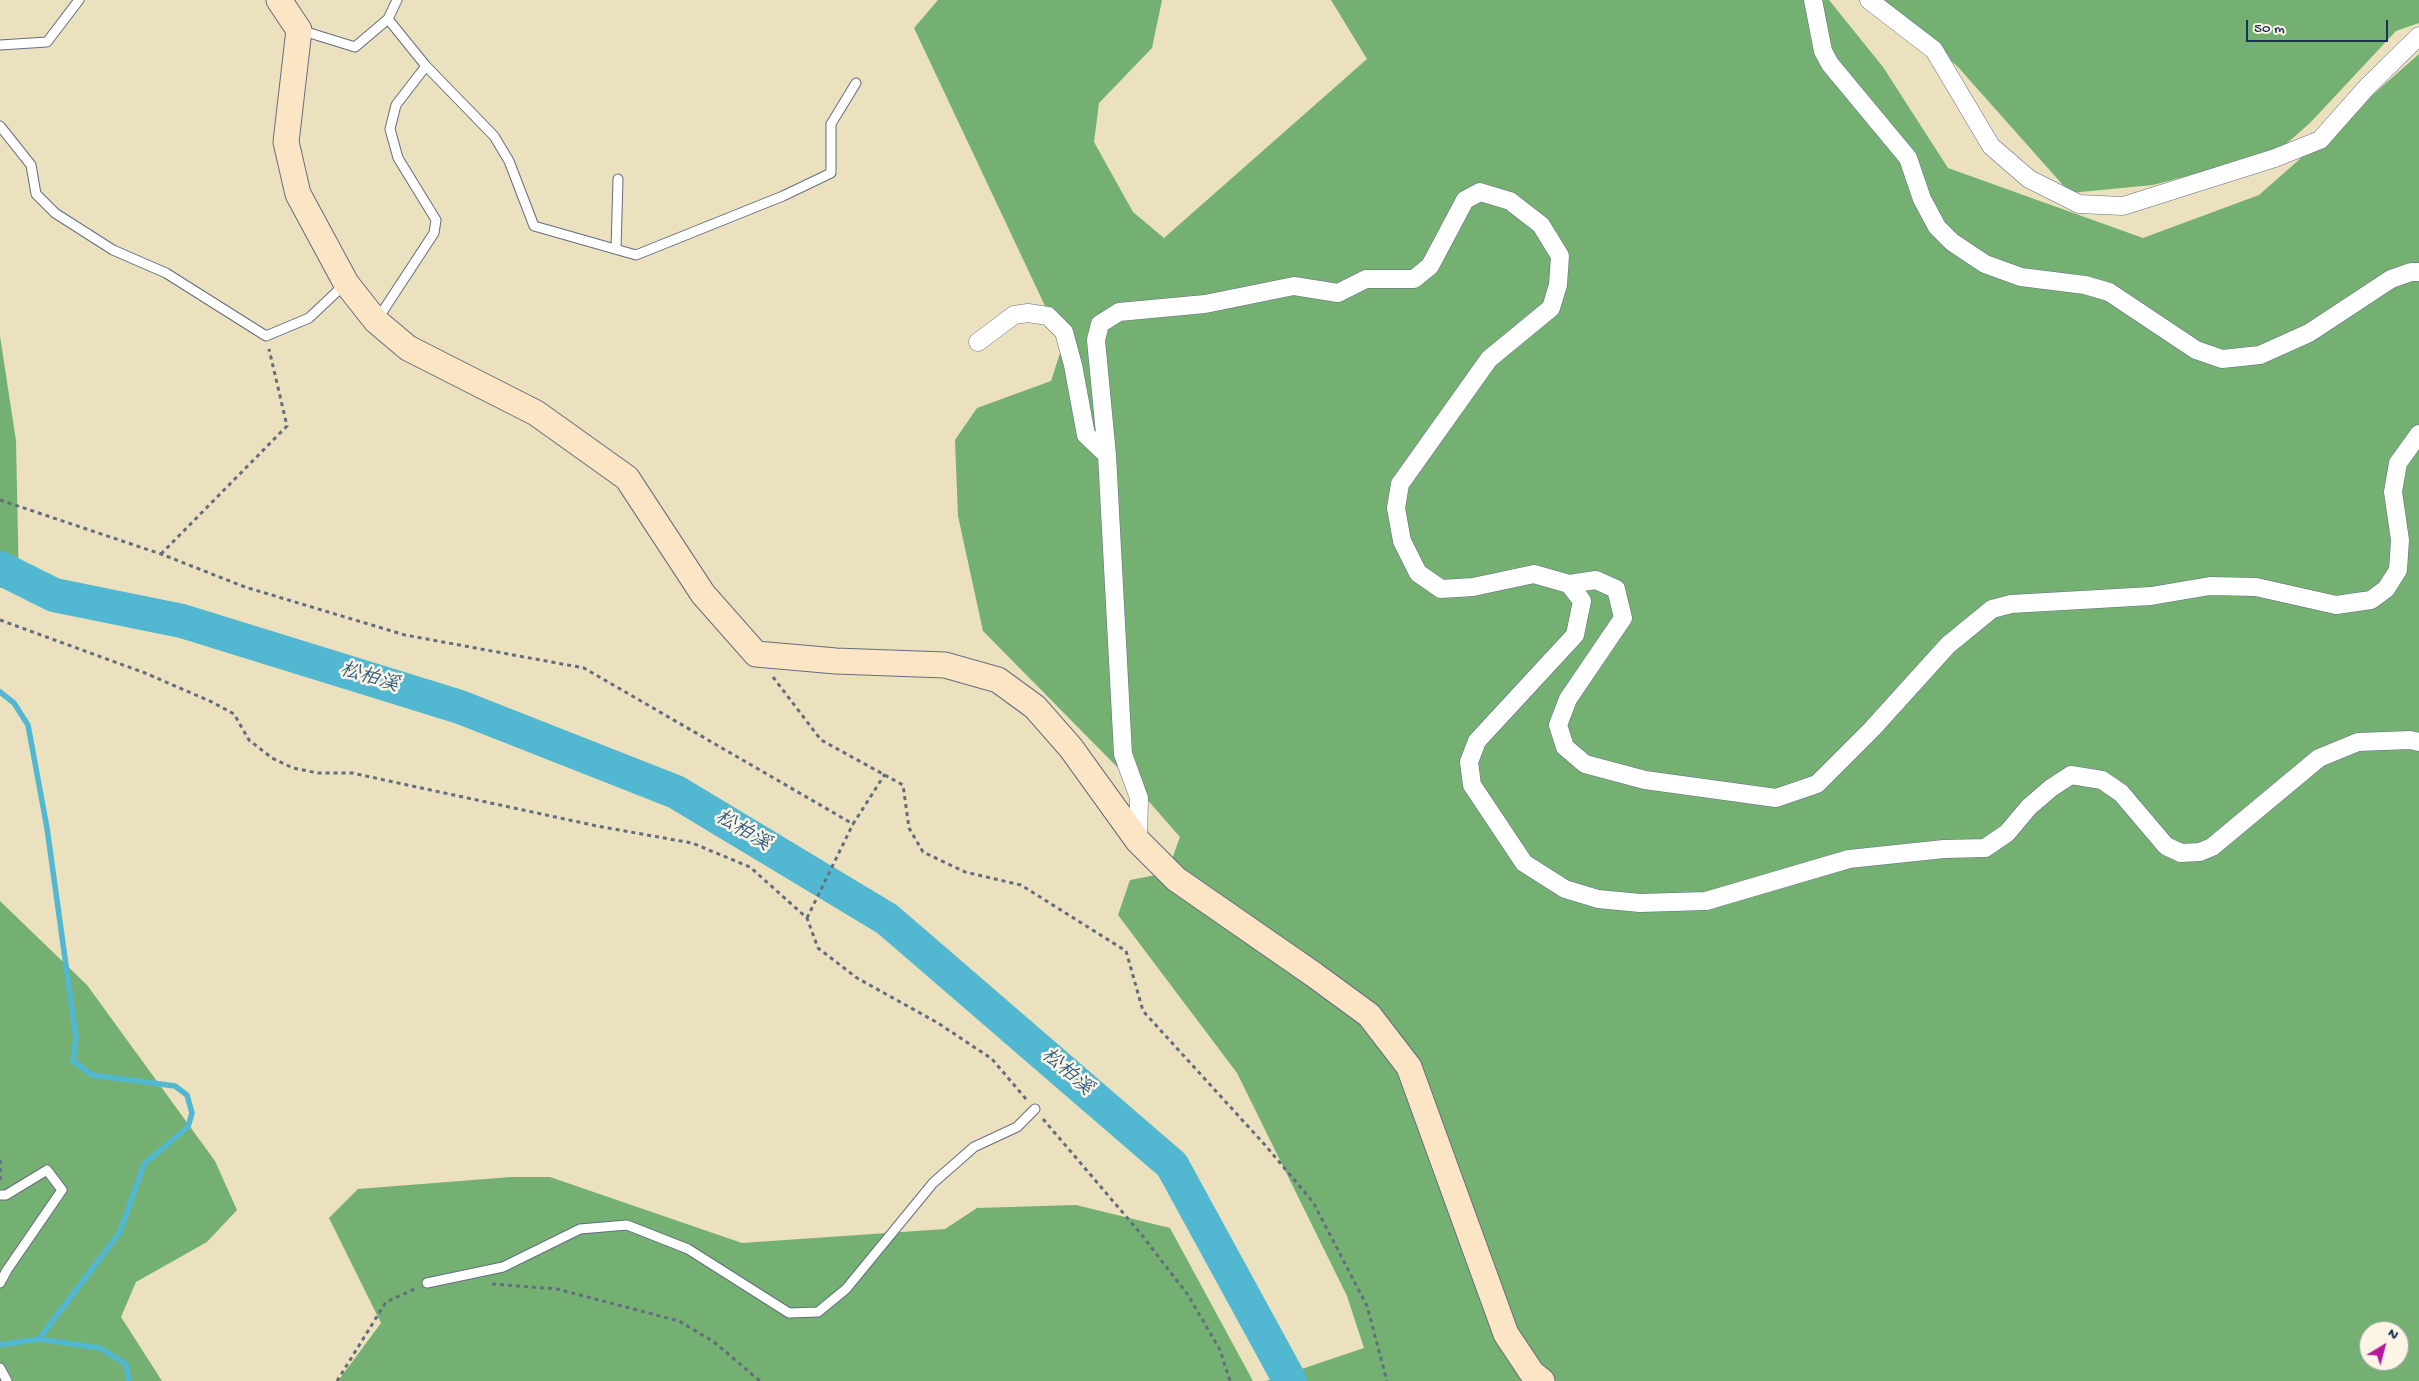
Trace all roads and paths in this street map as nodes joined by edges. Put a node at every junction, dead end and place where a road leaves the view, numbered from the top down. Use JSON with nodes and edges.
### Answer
{"nodes":[{"id":1,"x":80,"y":0,"type":"edge"},
{"id":2,"x":279,"y":0,"type":"edge"},
{"id":3,"x":397,"y":0,"type":"edge"},
{"id":4,"x":1813,"y":0,"type":"edge"},
{"id":5,"x":1869,"y":0,"type":"edge"},
{"id":6,"x":388,"y":19,"type":"junction"},
{"id":7,"x":299,"y":30,"type":"junction"},
{"id":8,"x":2419,"y":36,"type":"edge"},
{"id":9,"x":0,"y":45,"type":"edge"},
{"id":10,"x":426,"y":66,"type":"junction"},
{"id":11,"x":856,"y":83,"type":"dead end"},
{"id":12,"x":0,"y":126,"type":"edge"},
{"id":13,"x":618,"y":179,"type":"dead end"},
{"id":14,"x":616,"y":248,"type":"junction"},
{"id":15,"x":2419,"y":272,"type":"edge"},
{"id":16,"x":346,"y":283,"type":"junction"},
{"id":17,"x":376,"y":321,"type":"junction"},
{"id":18,"x":266,"y":336,"type":"junction"},
{"id":19,"x":978,"y":342,"type":"dead end"},
{"id":20,"x":2419,"y":434,"type":"edge"},
{"id":21,"x":1107,"y":455,"type":"junction"},
{"id":22,"x":0,"y":500,"type":"edge"},
{"id":23,"x":161,"y":554,"type":"junction"},
{"id":24,"x":1569,"y":584,"type":"junction"},
{"id":25,"x":0,"y":620,"type":"edge"},
{"id":26,"x":756,"y":654,"type":"junction"},
{"id":27,"x":2419,"y":742,"type":"edge"},
{"id":28,"x":885,"y":774,"type":"junction"},
{"id":29,"x":853,"y":824,"type":"junction"},
{"id":30,"x":1138,"y":841,"type":"junction"},
{"id":31,"x":808,"y":918,"type":"junction"},
{"id":32,"x":1036,"y":1110,"type":"junction"},
{"id":33,"x":0,"y":1160,"type":"edge"},
{"id":34,"x":0,"y":1183,"type":"edge"},
{"id":35,"x":0,"y":1195,"type":"edge"},
{"id":36,"x":0,"y":1283,"type":"edge"},
{"id":37,"x":427,"y":1283,"type":"joint"},
{"id":38,"x":482,"y":1284,"type":"dead end"},
{"id":39,"x":0,"y":1368,"type":"edge"},
{"id":40,"x":1534,"y":1378,"type":"edge"},
{"id":41,"x":7,"y":1381,"type":"edge"},
{"id":42,"x":337,"y":1381,"type":"edge"},
{"id":43,"x":760,"y":1381,"type":"edge"},
{"id":44,"x":1230,"y":1381,"type":"edge"},
{"id":45,"x":1387,"y":1381,"type":"edge"}],
"edges":[{"from":1,"to":9,"type":"lane"},
{"from":2,"to":7,"type":"main road"},
{"from":3,"to":6,"type":"lane"},
{"from":4,"to":15,"type":"street"},
{"from":5,"to":8,"type":"street"},
{"from":6,"to":7,"type":"lane"},
{"from":6,"to":10,"type":"lane"},
{"from":7,"to":16,"type":"main road"},
{"from":10,"to":14,"type":"lane"},
{"from":10,"to":17,"type":"lane"},
{"from":11,"to":14,"type":"lane"},
{"from":12,"to":18,"type":"lane"},
{"from":13,"to":14,"type":"lane"},
{"from":16,"to":17,"type":"main road"},
{"from":16,"to":18,"type":"lane"},
{"from":17,"to":26,"type":"main road"},
{"from":18,"to":23,"type":"path"},
{"from":19,"to":21,"type":"street"},
{"from":20,"to":24,"type":"street"},
{"from":21,"to":24,"type":"street"},
{"from":21,"to":30,"type":"street"},
{"from":22,"to":23,"type":"path"},
{"from":23,"to":29,"type":"path"},
{"from":24,"to":27,"type":"street"},
{"from":25,"to":31,"type":"path"},
{"from":26,"to":28,"type":"path"},
{"from":26,"to":30,"type":"main road"},
{"from":28,"to":29,"type":"path"},
{"from":28,"to":45,"type":"path"},
{"from":29,"to":31,"type":"path"},
{"from":30,"to":40,"type":"main road"},
{"from":31,"to":32,"type":"path"},
{"from":32,"to":37,"type":"lane"},
{"from":32,"to":44,"type":"path"},
{"from":33,"to":34,"type":"path"},
{"from":35,"to":36,"type":"lane"},
{"from":37,"to":42,"type":"path"},
{"from":38,"to":43,"type":"path"},
{"from":39,"to":41,"type":"lane"}]}
